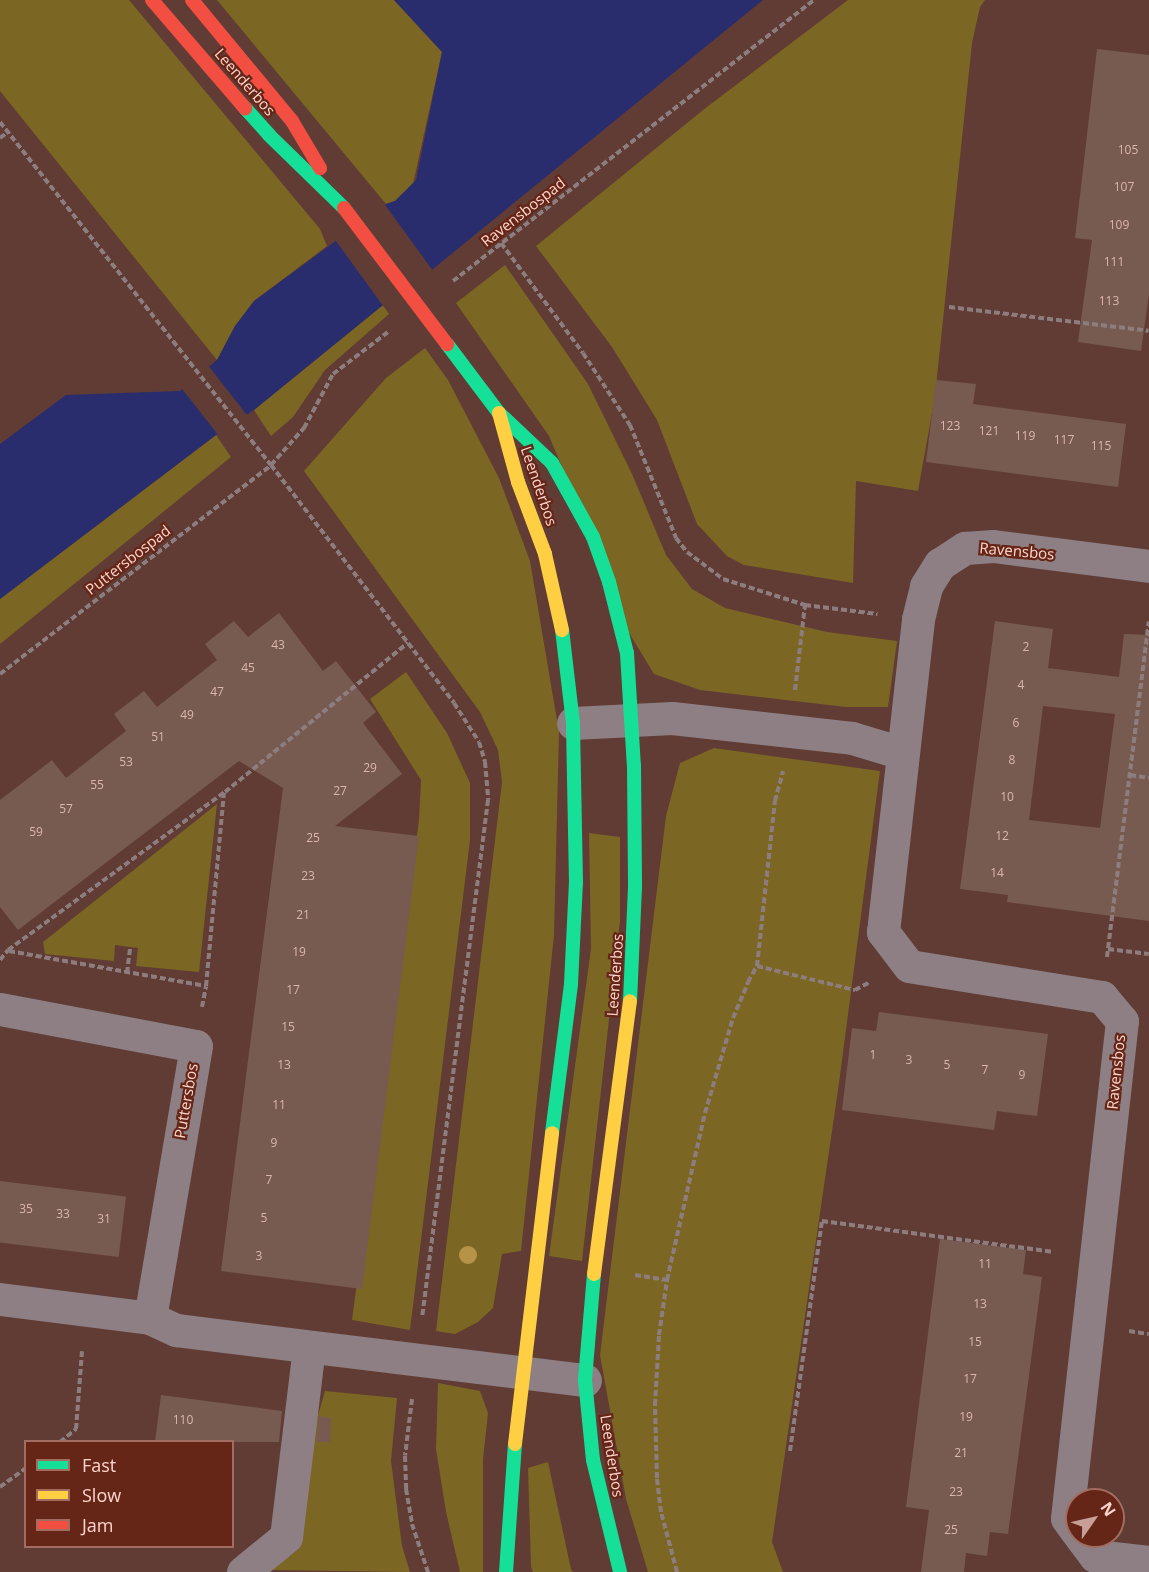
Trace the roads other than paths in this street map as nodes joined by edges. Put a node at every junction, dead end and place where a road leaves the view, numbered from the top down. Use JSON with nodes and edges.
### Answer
{"nodes":[{"id":1,"x":152,"y":0,"type":"edge"},
{"id":2,"x":192,"y":0,"type":"edge"},
{"id":3,"x":344,"y":208,"type":"junction"},
{"id":4,"x":499,"y":413,"type":"junction"},
{"id":5,"x":1149,"y":566,"type":"edge"},
{"id":6,"x":631,"y":719,"type":"junction"},
{"id":7,"x":573,"y":723,"type":"junction"},
{"id":8,"x":902,"y":753,"type":"junction"},
{"id":9,"x":0,"y":1009,"type":"edge"},
{"id":10,"x":0,"y":1299,"type":"edge"},
{"id":11,"x":150,"y":1318,"type":"junction"},
{"id":12,"x":309,"y":1347,"type":"junction"},
{"id":13,"x":521,"y":1373,"type":"junction"},
{"id":14,"x":585,"y":1380,"type":"junction"},
{"id":15,"x":1070,"y":1488,"type":"edge"},
{"id":16,"x":1089,"y":1548,"type":"edge"},
{"id":17,"x":1149,"y":1562,"type":"edge"},
{"id":18,"x":243,"y":1572,"type":"edge"},
{"id":19,"x":506,"y":1572,"type":"edge"},
{"id":20,"x":620,"y":1572,"type":"edge"}],
"edges":[{"from":1,"to":3,"type":"main road","name":"Leenderbos"},
{"from":2,"to":3,"type":"main road","name":"Leenderbos"},
{"from":3,"to":4,"type":"main road","name":"Leenderbos","bridge":true},
{"from":4,"to":6,"type":"main road","name":"Leenderbos"},
{"from":4,"to":7,"type":"main road","name":"Leenderbos"},
{"from":5,"to":8,"type":"street","name":"Ravensbos"},
{"from":6,"to":7,"type":"street"},
{"from":6,"to":8,"type":"street"},
{"from":6,"to":14,"type":"main road","name":"Leenderbos"},
{"from":7,"to":13,"type":"main road","name":"Leenderbos"},
{"from":8,"to":15,"type":"street","name":"Ravensbos"},
{"from":9,"to":11,"type":"street","name":"Puttersbos"},
{"from":10,"to":11,"type":"street"},
{"from":11,"to":12,"type":"street"},
{"from":12,"to":13,"type":"street"},
{"from":12,"to":18,"type":"street"},
{"from":13,"to":14,"type":"street"},
{"from":13,"to":19,"type":"main road","name":"Leenderbos"},
{"from":14,"to":20,"type":"main road","name":"Leenderbos"},
{"from":16,"to":17,"type":"street"}]}
